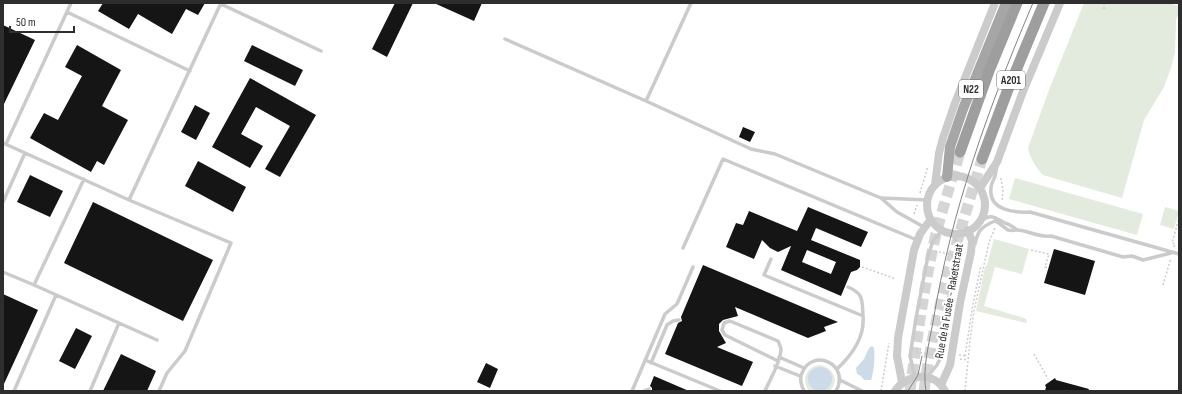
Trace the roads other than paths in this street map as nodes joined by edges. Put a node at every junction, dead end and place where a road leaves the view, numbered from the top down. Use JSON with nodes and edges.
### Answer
{"nodes":[{"id":1,"x":71,"y":3,"type":"edge"},
{"id":2,"x":221,"y":3,"type":"edge"},
{"id":3,"x":692,"y":3,"type":"edge"},
{"id":4,"x":995,"y":3,"type":"edge"},
{"id":5,"x":1006,"y":3,"type":"edge"},
{"id":6,"x":1017,"y":3,"type":"edge"},
{"id":7,"x":1044,"y":3,"type":"edge"},
{"id":8,"x":1060,"y":3,"type":"edge"},
{"id":9,"x":67,"y":12,"type":"junction"},
{"id":10,"x":505,"y":39,"type":"dead end"},
{"id":11,"x":321,"y":51,"type":"dead end"},
{"id":12,"x":190,"y":71,"type":"junction"},
{"id":13,"x":646,"y":101,"type":"junction"},
{"id":14,"x":5,"y":144,"type":"edge"},
{"id":15,"x":960,"y":152,"type":"tunnel mouth"},
{"id":16,"x":25,"y":153,"type":"junction"},
{"id":17,"x":982,"y":159,"type":"tunnel mouth"},
{"id":18,"x":997,"y":162,"type":"junction"},
{"id":19,"x":946,"y":177,"type":"junction"},
{"id":20,"x":84,"y":179,"type":"junction"},
{"id":21,"x":935,"y":185,"type":"junction"},
{"id":22,"x":980,"y":188,"type":"junction"},
{"id":23,"x":882,"y":198,"type":"junction"},
{"id":24,"x":129,"y":200,"type":"junction"},
{"id":25,"x":928,"y":200,"type":"junction"},
{"id":26,"x":3,"y":202,"type":"edge"},
{"id":27,"x":932,"y":221,"type":"junction"},
{"id":28,"x":978,"y":222,"type":"junction"},
{"id":29,"x":924,"y":227,"type":"junction"},
{"id":30,"x":942,"y":230,"type":"junction"},
{"id":31,"x":968,"y":230,"type":"junction"},
{"id":32,"x":1017,"y":230,"type":"junction"},
{"id":33,"x":952,"y":233,"type":"junction"},
{"id":34,"x":917,"y":240,"type":"junction"},
{"id":35,"x":683,"y":248,"type":"dead end"},
{"id":36,"x":971,"y":252,"type":"junction"},
{"id":37,"x":1172,"y":253,"type":"junction"},
{"id":38,"x":1179,"y":254,"type":"edge"},
{"id":39,"x":771,"y":259,"type":"dead end"},
{"id":40,"x":693,"y":267,"type":"dead end"},
{"id":41,"x":3,"y":272,"type":"edge"},
{"id":42,"x":34,"y":285,"type":"junction"},
{"id":43,"x":848,"y":287,"type":"dead end"},
{"id":44,"x":56,"y":295,"type":"junction"},
{"id":45,"x":863,"y":316,"type":"junction"},
{"id":46,"x":679,"y":320,"type":"dead end"},
{"id":47,"x":119,"y":323,"type":"junction"},
{"id":48,"x":157,"y":340,"type":"dead end"},
{"id":49,"x":778,"y":359,"type":"junction"},
{"id":50,"x":645,"y":360,"type":"junction"},
{"id":51,"x":651,"y":363,"type":"junction"},
{"id":52,"x":776,"y":366,"type":"junction"},
{"id":53,"x":804,"y":368,"type":"junction"},
{"id":54,"x":837,"y":369,"type":"junction"},
{"id":55,"x":800,"y":376,"type":"junction"},
{"id":56,"x":915,"y":377,"type":"junction"},
{"id":57,"x":927,"y":377,"type":"junction"},
{"id":58,"x":840,"y":380,"type":"junction"},
{"id":59,"x":902,"y":382,"type":"junction"},
{"id":60,"x":943,"y":388,"type":"edge"},
{"id":61,"x":649,"y":390,"type":"dead end"},
{"id":62,"x":14,"y":391,"type":"edge"},
{"id":63,"x":90,"y":391,"type":"edge"},
{"id":64,"x":159,"y":391,"type":"edge"},
{"id":65,"x":632,"y":391,"type":"edge"},
{"id":66,"x":644,"y":391,"type":"edge"},
{"id":67,"x":720,"y":391,"type":"edge"},
{"id":68,"x":765,"y":391,"type":"edge"},
{"id":69,"x":804,"y":391,"type":"edge"},
{"id":70,"x":836,"y":391,"type":"edge"},
{"id":71,"x":862,"y":391,"type":"edge"},
{"id":72,"x":895,"y":391,"type":"edge"}],
"edges":[{"from":1,"to":9,"type":"lane"},
{"from":2,"to":11,"type":"lane"},
{"from":2,"to":12,"type":"lane"},
{"from":3,"to":13,"type":"lane"},
{"from":4,"to":21,"type":"street"},
{"from":5,"to":19,"type":"main road","number":"N22"},
{"from":6,"to":15,"type":"highway","number":"A201"},
{"from":7,"to":17,"type":"highway","number":"A201"},
{"from":8,"to":18,"type":"street"},
{"from":9,"to":12,"type":"lane"},
{"from":9,"to":14,"type":"lane"},
{"from":10,"to":13,"type":"lane"},
{"from":12,"to":24,"type":"lane"},
{"from":13,"to":23,"type":"lane"},
{"from":14,"to":16,"type":"lane"},
{"from":16,"to":20,"type":"lane"},
{"from":16,"to":26,"type":"lane"},
{"from":18,"to":22,"type":"street"},
{"from":18,"to":37,"type":"lane"},
{"from":19,"to":21,"type":"street"},
{"from":19,"to":22,"type":"street"},
{"from":20,"to":24,"type":"lane"},
{"from":20,"to":42,"type":"lane"},
{"from":21,"to":25,"type":"street"},
{"from":22,"to":28,"type":"street"},
{"from":23,"to":25,"type":"lane"},
{"from":23,"to":29,"type":"lane"},
{"from":24,"to":64,"type":"lane"},
{"from":25,"to":27,"type":"street"},
{"from":27,"to":29,"type":"street"},
{"from":27,"to":30,"type":"street"},
{"from":28,"to":31,"type":"street","name":"Rue de la Fusée - Raketstraat"},
{"from":28,"to":32,"type":"lane"},
{"from":29,"to":34,"type":"street"},
{"from":30,"to":33,"type":"street","name":"Rue de la Fusée - Raketstraat"},
{"from":30,"to":56,"type":"lane"},
{"from":31,"to":33,"type":"street"},
{"from":31,"to":36,"type":"street","name":"Rue de la Fusée - Raketstraat"},
{"from":32,"to":36,"type":"lane"},
{"from":32,"to":37,"type":"lane"},
{"from":33,"to":57,"type":"lane","name":"Rue de la Fusée - Raketstraat"},
{"from":34,"to":35,"type":"lane"},
{"from":34,"to":59,"type":"street"},
{"from":36,"to":60,"type":"street","name":"Rue de la Fusée - Raketstraat"},
{"from":37,"to":38,"type":"lane"},
{"from":39,"to":45,"type":"lane"},
{"from":40,"to":50,"type":"lane"},
{"from":41,"to":42,"type":"lane"},
{"from":42,"to":44,"type":"lane"},
{"from":43,"to":45,"type":"lane"},
{"from":44,"to":47,"type":"lane"},
{"from":44,"to":62,"type":"lane"},
{"from":45,"to":54,"type":"lane"},
{"from":46,"to":51,"type":"lane"},
{"from":47,"to":48,"type":"lane"},
{"from":47,"to":63,"type":"lane"},
{"from":49,"to":49,"type":"lane"},
{"from":49,"to":52,"type":"lane"},
{"from":49,"to":53,"type":"lane"},
{"from":50,"to":51,"type":"lane"},
{"from":50,"to":65,"type":"lane"},
{"from":51,"to":67,"type":"lane"},
{"from":52,"to":55,"type":"lane"},
{"from":52,"to":68,"type":"lane"},
{"from":53,"to":54,"type":"lane"},
{"from":53,"to":55,"type":"lane"},
{"from":54,"to":58,"type":"lane"},
{"from":55,"to":69,"type":"lane"},
{"from":56,"to":57,"type":"street","name":"Rue de la Fusée - Raketstraat"},
{"from":56,"to":59,"type":"street","name":"Rue de la Fusée - Raketstraat"},
{"from":57,"to":60,"type":"street","name":"Rue de la Fusée - Raketstraat"},
{"from":58,"to":70,"type":"lane"},
{"from":58,"to":71,"type":"lane"},
{"from":59,"to":72,"type":"street"},
{"from":61,"to":66,"type":"lane"}]}
